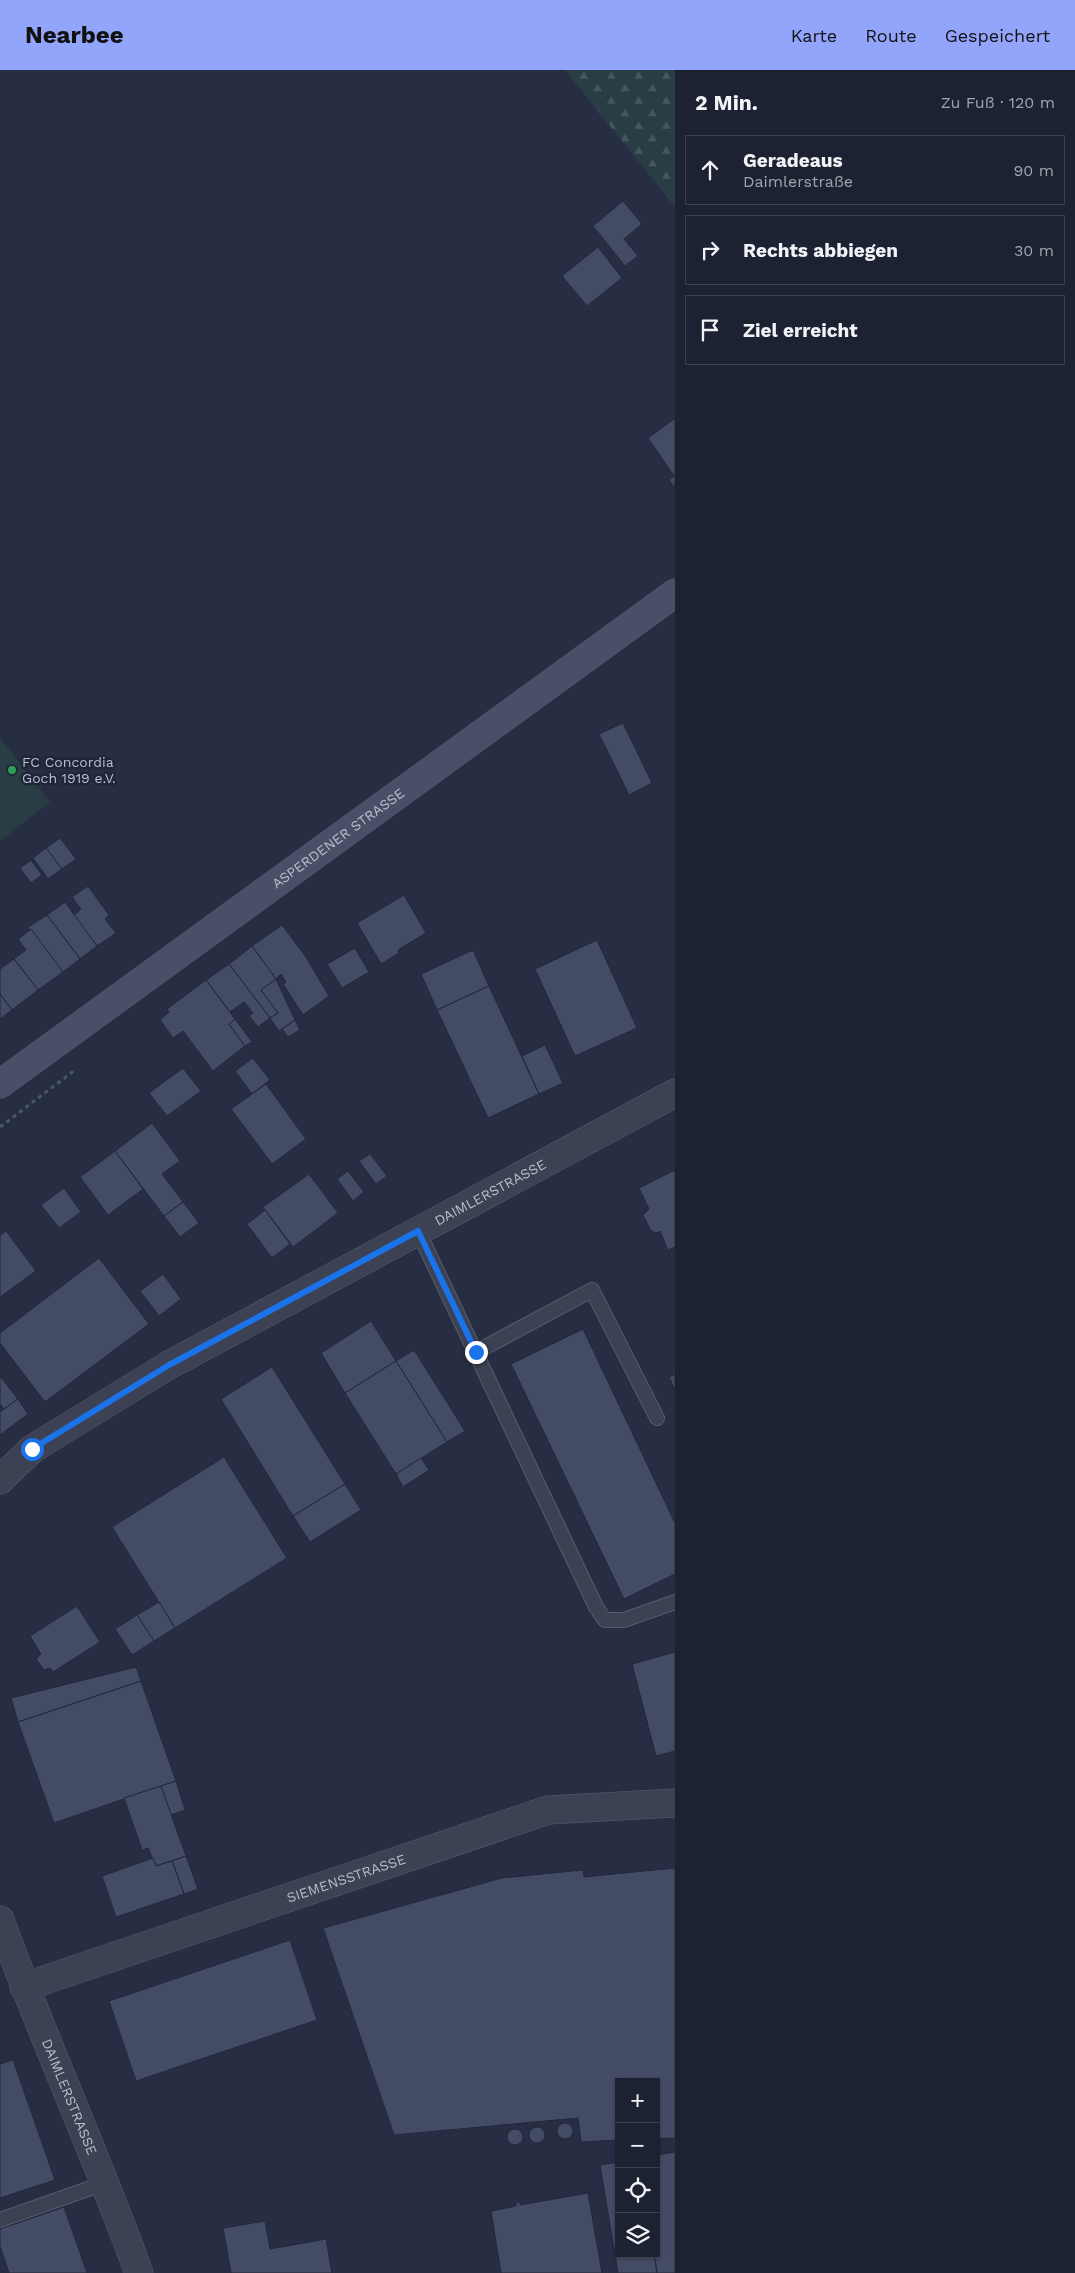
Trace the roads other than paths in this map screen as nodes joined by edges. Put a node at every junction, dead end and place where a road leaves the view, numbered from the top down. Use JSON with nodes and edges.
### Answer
{"nodes":[{"id":1,"x":675,"y":593,"type":"edge"},
{"id":2,"x":0,"y":1084,"type":"edge"},
{"id":3,"x":675,"y":1093,"type":"edge"},
{"id":4,"x":418,"y":1231,"type":"junction"},
{"id":5,"x":476,"y":1352,"type":"junction"},
{"id":6,"x":657,"y":1418,"type":"dead end"},
{"id":7,"x":0,"y":1480,"type":"edge"},
{"id":8,"x":675,"y":1602,"type":"edge"},
{"id":9,"x":675,"y":1803,"type":"edge"},
{"id":10,"x":0,"y":1920,"type":"edge"},
{"id":11,"x":24,"y":1987,"type":"junction"},
{"id":12,"x":105,"y":2183,"type":"junction"},
{"id":13,"x":0,"y":2220,"type":"edge"},
{"id":14,"x":139,"y":2273,"type":"edge"}],
"edges":[{"from":1,"to":2,"type":"main road","name":"ASPERDENER STRASSE"},
{"from":3,"to":4,"type":"street","name":"DAIMLERSTRASSE"},
{"from":4,"to":5,"type":"lane"},
{"from":4,"to":7,"type":"street","name":"DAIMLERSTRASSE"},
{"from":5,"to":6,"type":"lane"},
{"from":5,"to":8,"type":"lane"},
{"from":9,"to":11,"type":"street","name":"SIEMENSSTRASSE"},
{"from":10,"to":11,"type":"street","name":"DAIMLERSTRASSE"},
{"from":11,"to":12,"type":"street","name":"DAIMLERSTRASSE"},
{"from":12,"to":13,"type":"lane"},
{"from":12,"to":14,"type":"street","name":"DAIMLERSTRASSE"}]}
